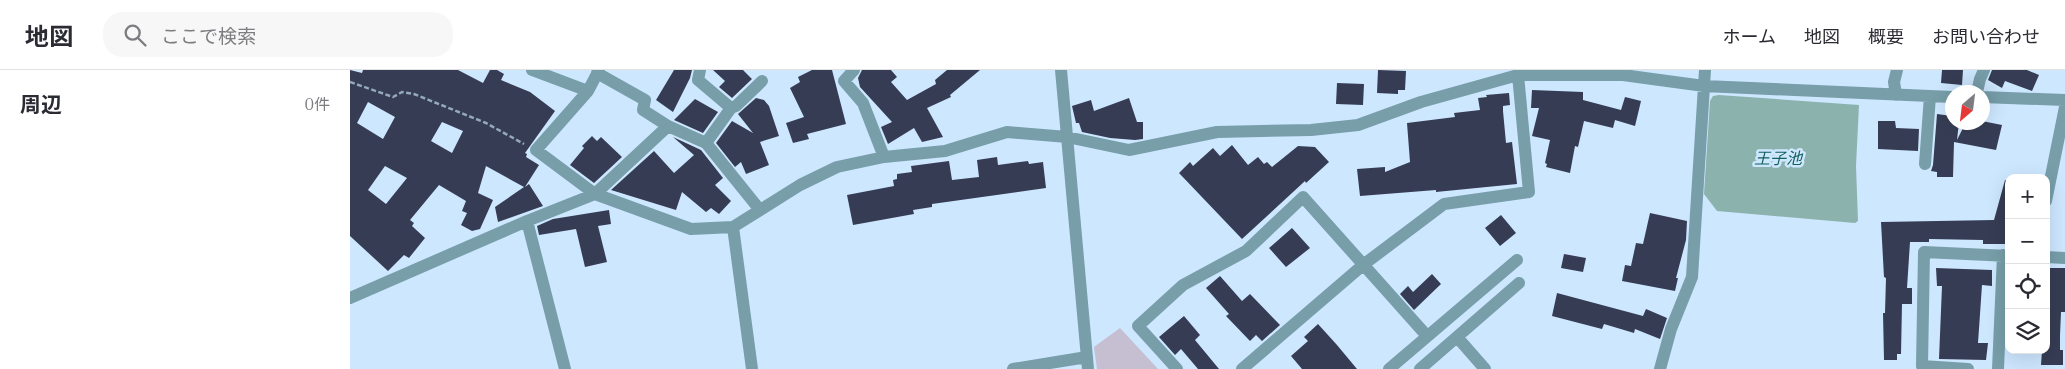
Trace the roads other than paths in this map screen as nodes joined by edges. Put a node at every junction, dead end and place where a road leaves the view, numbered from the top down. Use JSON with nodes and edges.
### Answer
{"nodes":[{"id":1,"x":532,"y":70,"type":"edge"},
{"id":2,"x":700,"y":70,"type":"edge"},
{"id":3,"x":854,"y":70,"type":"edge"},
{"id":4,"x":1061,"y":70,"type":"edge"},
{"id":5,"x":1705,"y":70,"type":"edge"},
{"id":6,"x":1897,"y":70,"type":"edge"},
{"id":7,"x":1984,"y":70,"type":"edge"},
{"id":8,"x":598,"y":72,"type":"edge"},
{"id":9,"x":1560,"y":73,"type":"edge"},
{"id":10,"x":1624,"y":73,"type":"edge"},
{"id":11,"x":1502,"y":74,"type":"edge"},
{"id":12,"x":1518,"y":75,"type":"junction"},
{"id":13,"x":762,"y":81,"type":"dead end"},
{"id":14,"x":1979,"y":85,"type":"edge"},
{"id":15,"x":1704,"y":86,"type":"junction"},
{"id":16,"x":588,"y":91,"type":"junction"},
{"id":17,"x":1896,"y":95,"type":"junction"},
{"id":18,"x":1930,"y":96,"type":"junction"},
{"id":19,"x":1945,"y":97,"type":"edge"},
{"id":20,"x":1990,"y":97,"type":"edge"},
{"id":21,"x":2065,"y":100,"type":"edge"},
{"id":22,"x":731,"y":108,"type":"junction"},
{"id":23,"x":2065,"y":108,"type":"edge"},
{"id":24,"x":668,"y":126,"type":"junction"},
{"id":25,"x":1067,"y":137,"type":"junction"},
{"id":26,"x":706,"y":143,"type":"junction"},
{"id":27,"x":884,"y":158,"type":"junction"},
{"id":28,"x":1925,"y":164,"type":"dead end"},
{"id":29,"x":2050,"y":181,"type":"edge"},
{"id":30,"x":595,"y":194,"type":"junction"},
{"id":31,"x":760,"y":210,"type":"junction"},
{"id":32,"x":527,"y":221,"type":"junction"},
{"id":33,"x":733,"y":227,"type":"junction"},
{"id":34,"x":2005,"y":256,"type":"edge"},
{"id":35,"x":2050,"y":257,"type":"edge"},
{"id":36,"x":2065,"y":258,"type":"edge"},
{"id":37,"x":1517,"y":260,"type":"dead end"},
{"id":38,"x":2005,"y":264,"type":"edge"},
{"id":39,"x":1363,"y":265,"type":"junction"},
{"id":40,"x":1519,"y":283,"type":"dead end"},
{"id":41,"x":350,"y":298,"type":"edge"},
{"id":42,"x":1428,"y":336,"type":"junction"},
{"id":43,"x":1457,"y":337,"type":"junction"},
{"id":44,"x":1087,"y":363,"type":"edge"},
{"id":45,"x":565,"y":369,"type":"edge"},
{"id":46,"x":752,"y":369,"type":"edge"},
{"id":47,"x":1013,"y":369,"type":"edge"},
{"id":48,"x":1177,"y":369,"type":"edge"},
{"id":49,"x":1242,"y":369,"type":"edge"},
{"id":50,"x":1389,"y":369,"type":"edge"},
{"id":51,"x":1420,"y":369,"type":"edge"},
{"id":52,"x":1485,"y":369,"type":"edge"},
{"id":53,"x":1660,"y":369,"type":"edge"},
{"id":54,"x":1968,"y":369,"type":"edge"},
{"id":55,"x":1998,"y":369,"type":"edge"}],
"edges":[{"from":1,"to":16,"type":"street"},
{"from":2,"to":22,"type":"street"},
{"from":3,"to":27,"type":"street"},
{"from":4,"to":25,"type":"street"},
{"from":5,"to":15,"type":"street"},
{"from":6,"to":17,"type":"street"},
{"from":7,"to":14,"type":"street"},
{"from":8,"to":16,"type":"street"},
{"from":8,"to":24,"type":"street"},
{"from":9,"to":10,"type":"street"},
{"from":9,"to":12,"type":"street"},
{"from":10,"to":15,"type":"street"},
{"from":11,"to":12,"type":"street"},
{"from":11,"to":25,"type":"street"},
{"from":12,"to":39,"type":"street"},
{"from":13,"to":22,"type":"street"},
{"from":15,"to":17,"type":"street"},
{"from":15,"to":53,"type":"street"},
{"from":16,"to":30,"type":"street"},
{"from":17,"to":18,"type":"street"},
{"from":18,"to":19,"type":"street"},
{"from":18,"to":28,"type":"street"},
{"from":20,"to":21,"type":"street"},
{"from":22,"to":26,"type":"street"},
{"from":23,"to":29,"type":"street"},
{"from":24,"to":26,"type":"street"},
{"from":24,"to":30,"type":"street"},
{"from":25,"to":27,"type":"street"},
{"from":25,"to":44,"type":"street"},
{"from":26,"to":31,"type":"street"},
{"from":27,"to":31,"type":"street"},
{"from":30,"to":32,"type":"street"},
{"from":30,"to":33,"type":"street"},
{"from":31,"to":33,"type":"street"},
{"from":32,"to":41,"type":"street"},
{"from":32,"to":45,"type":"street"},
{"from":33,"to":46,"type":"street"},
{"from":34,"to":54,"type":"street"},
{"from":35,"to":36,"type":"street"},
{"from":37,"to":42,"type":"street"},
{"from":38,"to":55,"type":"street"},
{"from":39,"to":42,"type":"street"},
{"from":39,"to":48,"type":"street"},
{"from":39,"to":49,"type":"street"},
{"from":40,"to":43,"type":"street"},
{"from":42,"to":50,"type":"street"},
{"from":43,"to":51,"type":"street"},
{"from":43,"to":52,"type":"street"},
{"from":44,"to":47,"type":"street"}]}
